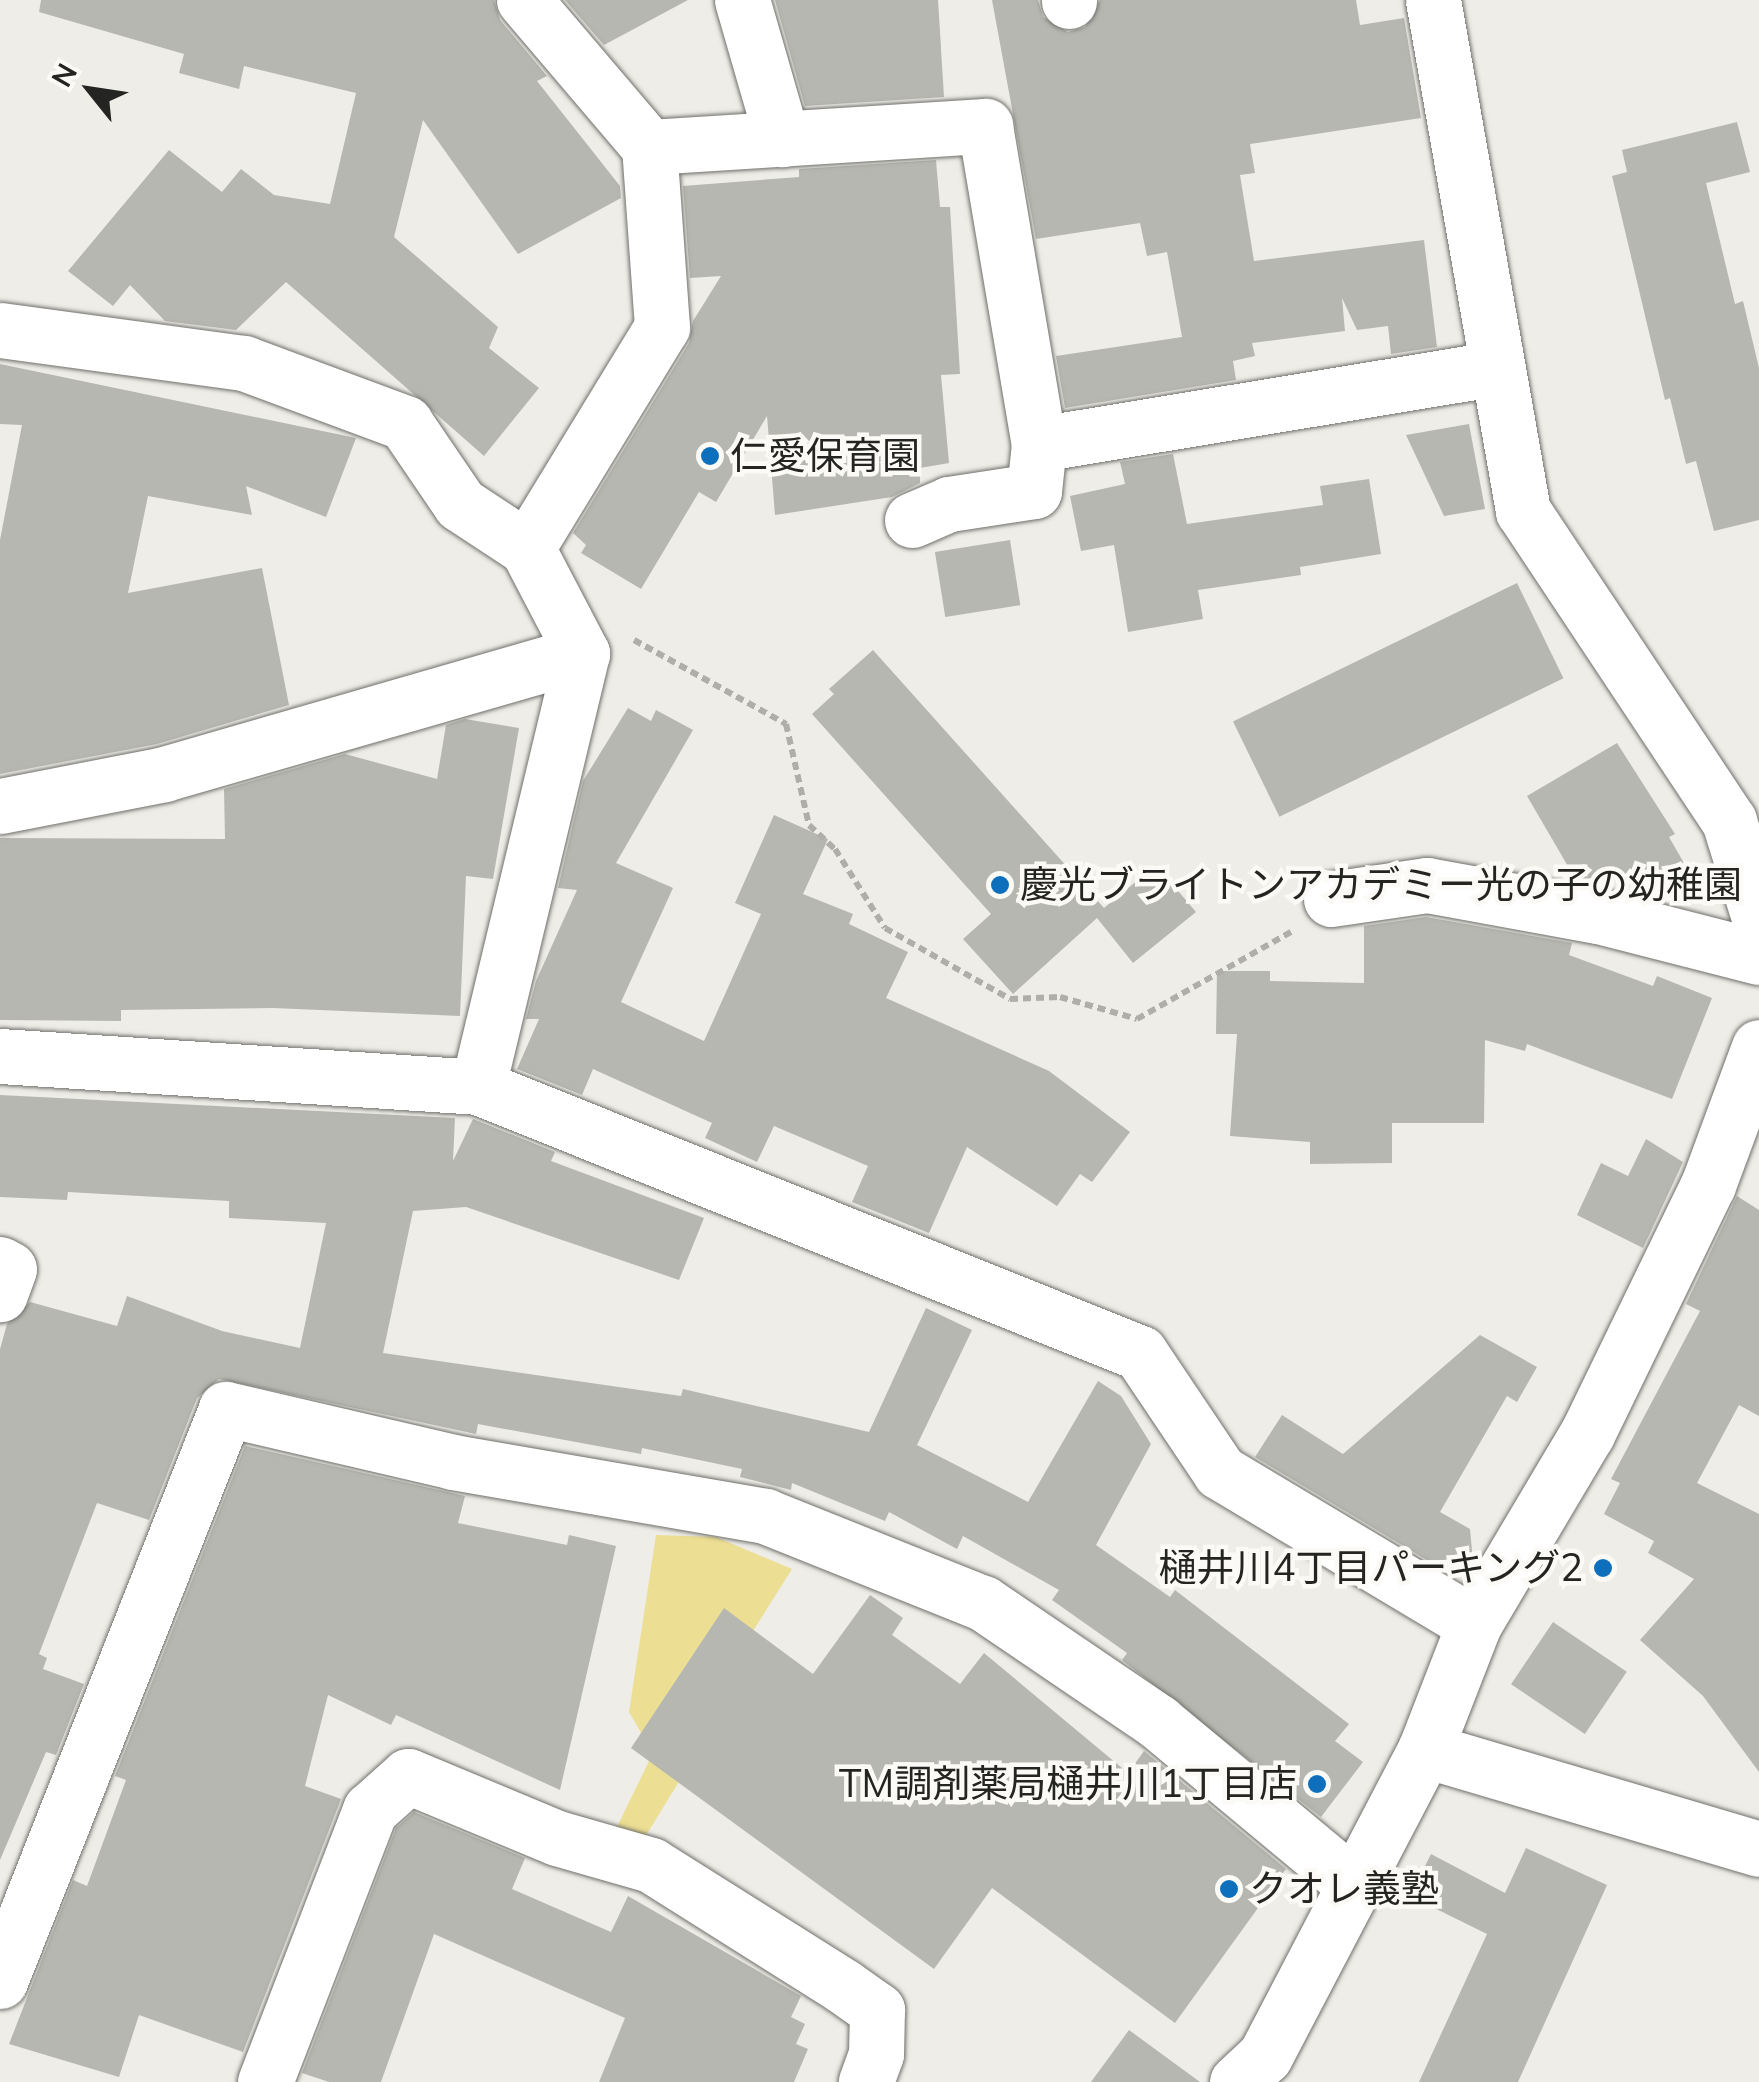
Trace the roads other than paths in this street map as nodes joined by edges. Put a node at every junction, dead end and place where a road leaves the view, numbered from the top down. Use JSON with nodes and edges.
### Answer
{"nodes":[{"id":1,"x":524,"y":0,"type":"edge"},
{"id":2,"x":742,"y":0,"type":"edge"},
{"id":3,"x":1433,"y":0,"type":"edge"},
{"id":4,"x":782,"y":139,"type":"junction"},
{"id":5,"x":649,"y":148,"type":"junction"},
{"id":6,"x":0,"y":330,"type":"edge"},
{"id":7,"x":1493,"y":369,"type":"junction"},
{"id":8,"x":1038,"y":444,"type":"junction"},
{"id":9,"x":912,"y":520,"type":"dead end"},
{"id":10,"x":527,"y":548,"type":"junction"},
{"id":11,"x":582,"y":653,"type":"junction"},
{"id":12,"x":0,"y":806,"type":"edge"},
{"id":13,"x":1331,"y":899,"type":"road end"},
{"id":14,"x":1759,"y":918,"type":"edge"},
{"id":15,"x":1759,"y":958,"type":"edge"},
{"id":16,"x":1759,"y":1046,"type":"edge"},
{"id":17,"x":0,"y":1056,"type":"edge"},
{"id":18,"x":478,"y":1087,"type":"junction"},
{"id":19,"x":0,"y":1264,"type":"edge"},
{"id":20,"x":0,"y":1294,"type":"edge"},
{"id":21,"x":1474,"y":1624,"type":"junction"},
{"id":22,"x":1425,"y":1750,"type":"junction"},
{"id":23,"x":1759,"y":1849,"type":"edge"},
{"id":24,"x":1352,"y":1883,"type":"junction"},
{"id":25,"x":0,"y":1981,"type":"edge"},
{"id":26,"x":265,"y":2082,"type":"edge"},
{"id":27,"x":866,"y":2082,"type":"edge"},
{"id":28,"x":1238,"y":2082,"type":"edge"}],
"edges":[{"from":1,"to":5,"type":"street"},
{"from":2,"to":4,"type":"street"},
{"from":3,"to":7,"type":"street"},
{"from":4,"to":5,"type":"street"},
{"from":4,"to":8,"type":"street"},
{"from":5,"to":10,"type":"street"},
{"from":6,"to":10,"type":"street"},
{"from":7,"to":8,"type":"street"},
{"from":7,"to":14,"type":"street"},
{"from":8,"to":9,"type":"street"},
{"from":10,"to":11,"type":"street"},
{"from":11,"to":12,"type":"street"},
{"from":11,"to":18,"type":"street"},
{"from":13,"to":15,"type":"street"},
{"from":16,"to":21,"type":"street"},
{"from":17,"to":18,"type":"street"},
{"from":18,"to":21,"type":"street"},
{"from":19,"to":20,"type":"street"},
{"from":21,"to":22,"type":"street"},
{"from":22,"to":23,"type":"street"},
{"from":22,"to":24,"type":"street"},
{"from":24,"to":25,"type":"street"},
{"from":24,"to":28,"type":"street"},
{"from":26,"to":27,"type":"street"}]}
